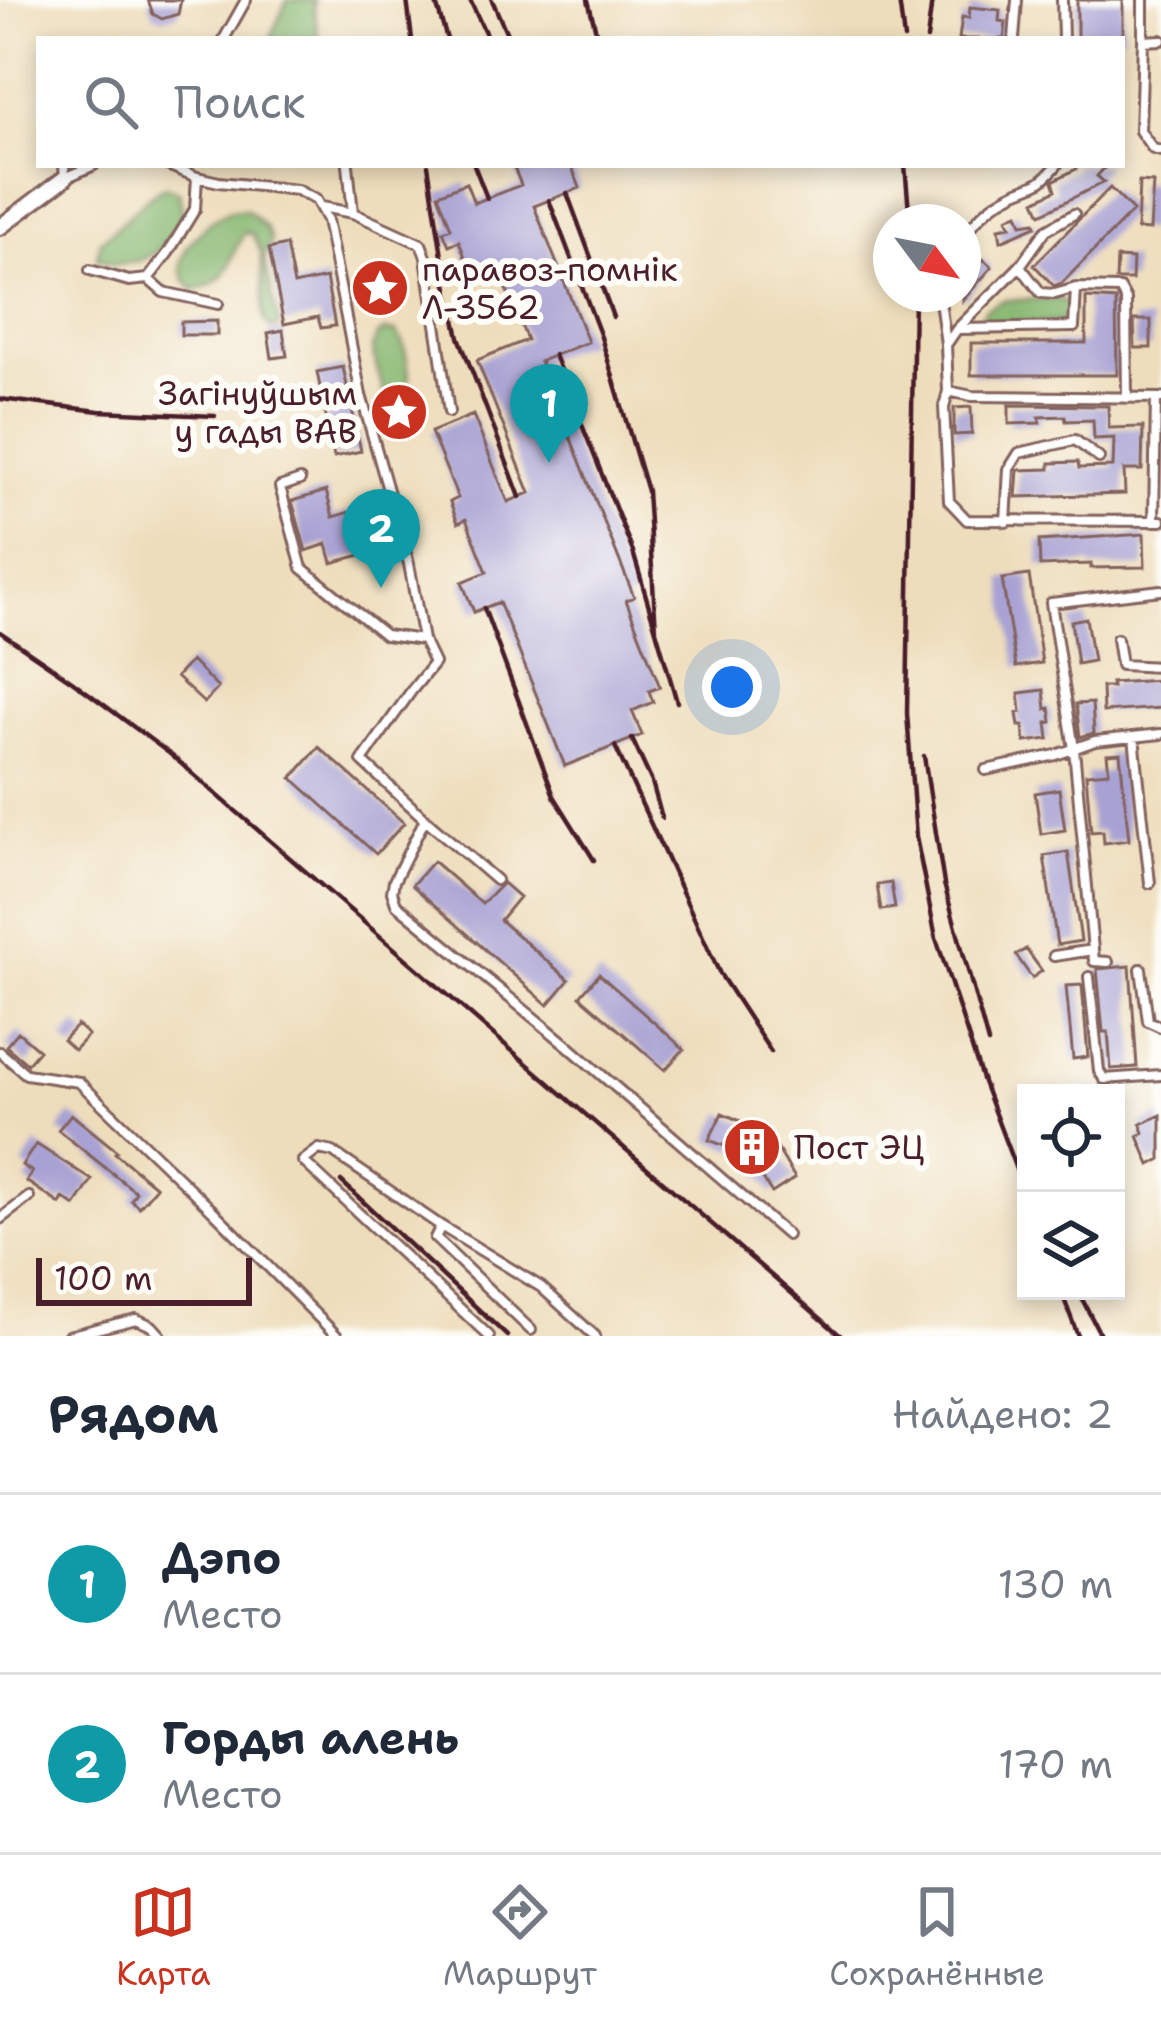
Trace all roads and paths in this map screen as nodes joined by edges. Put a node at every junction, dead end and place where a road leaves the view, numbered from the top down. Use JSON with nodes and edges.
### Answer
{"nodes":[{"id":1,"x":246,"y":0,"type":"edge"},
{"id":2,"x":1016,"y":0,"type":"edge"},
{"id":3,"x":1062,"y":0,"type":"edge"},
{"id":4,"x":1143,"y":0,"type":"edge"},
{"id":5,"x":226,"y":36,"type":"edge"},
{"id":6,"x":1014,"y":36,"type":"edge"},
{"id":7,"x":1063,"y":36,"type":"edge"},
{"id":8,"x":1143,"y":40,"type":"junction"},
{"id":9,"x":1161,"y":40,"type":"edge"},
{"id":10,"x":1161,"y":152,"type":"edge"},
{"id":11,"x":174,"y":168,"type":"edge"},
{"id":12,"x":348,"y":168,"type":"edge"},
{"id":13,"x":1054,"y":168,"type":"edge"},
{"id":14,"x":64,"y":171,"type":"edge"},
{"id":15,"x":197,"y":177,"type":"junction"},
{"id":16,"x":320,"y":207,"type":"junction"},
{"id":17,"x":352,"y":213,"type":"junction"},
{"id":18,"x":1074,"y":214,"type":"dead end"},
{"id":19,"x":981,"y":215,"type":"edge"},
{"id":20,"x":0,"y":227,"type":"edge"},
{"id":21,"x":1020,"y":266,"type":"junction"},
{"id":22,"x":90,"y":269,"type":"dead end"},
{"id":23,"x":148,"y":279,"type":"junction"},
{"id":24,"x":1076,"y":288,"type":"junction"},
{"id":25,"x":218,"y":304,"type":"dead end"},
{"id":26,"x":941,"y":312,"type":"edge"},
{"id":27,"x":957,"y":329,"type":"junction"},
{"id":28,"x":946,"y":345,"type":"junction"},
{"id":29,"x":948,"y":392,"type":"junction"},
{"id":30,"x":1127,"y":398,"type":"junction"},
{"id":31,"x":1158,"y":398,"type":"edge"},
{"id":32,"x":449,"y":412,"type":"dead end"},
{"id":33,"x":1099,"y":458,"type":"dead end"},
{"id":34,"x":300,"y":480,"type":"dead end"},
{"id":35,"x":1158,"y":521,"type":"edge"},
{"id":36,"x":1006,"y":522,"type":"junction"},
{"id":37,"x":1161,"y":590,"type":"edge"},
{"id":38,"x":1117,"y":639,"type":"dead end"},
{"id":39,"x":423,"y":640,"type":"junction"},
{"id":40,"x":1161,"y":667,"type":"edge"},
{"id":41,"x":1161,"y":734,"type":"edge"},
{"id":42,"x":1134,"y":737,"type":"junction"},
{"id":43,"x":1073,"y":749,"type":"junction"},
{"id":44,"x":986,"y":770,"type":"dead end"},
{"id":45,"x":425,"y":819,"type":"junction"},
{"id":46,"x":1161,"y":833,"type":"edge"},
{"id":47,"x":1144,"y":834,"type":"junction"},
{"id":48,"x":496,"y":880,"type":"dead end"},
{"id":49,"x":1150,"y":883,"type":"dead end"},
{"id":50,"x":1093,"y":950,"type":"junction"},
{"id":51,"x":1054,"y":956,"type":"dead end"},
{"id":52,"x":1108,"y":962,"type":"dead end"},
{"id":53,"x":1142,"y":969,"type":"dead end"},
{"id":54,"x":1089,"y":977,"type":"dead end"},
{"id":55,"x":1161,"y":1027,"type":"edge"},
{"id":56,"x":0,"y":1052,"type":"edge"},
{"id":57,"x":1161,"y":1076,"type":"edge"},
{"id":58,"x":29,"y":1197,"type":"dead end"},
{"id":59,"x":0,"y":1219,"type":"edge"},
{"id":60,"x":441,"y":1226,"type":"junction"},
{"id":61,"x":787,"y":1235,"type":"dead end"},
{"id":62,"x":531,"y":1330,"type":"dead end"},
{"id":63,"x":68,"y":1336,"type":"edge"},
{"id":64,"x":161,"y":1336,"type":"edge"},
{"id":65,"x":337,"y":1336,"type":"edge"},
{"id":66,"x":489,"y":1336,"type":"edge"},
{"id":67,"x":595,"y":1336,"type":"edge"}],
"edges":[{"from":1,"to":5,"type":"lane"},
{"from":2,"to":6,"type":"lane"},
{"from":3,"to":7,"type":"lane"},
{"from":4,"to":8,"type":"lane"},
{"from":8,"to":9,"type":"lane"},
{"from":8,"to":10,"type":"lane"},
{"from":11,"to":15,"type":"lane"},
{"from":12,"to":17,"type":"lane"},
{"from":13,"to":19,"type":"lane"},
{"from":14,"to":20,"type":"street"},
{"from":15,"to":16,"type":"lane"},
{"from":15,"to":23,"type":"lane"},
{"from":16,"to":17,"type":"lane"},
{"from":16,"to":39,"type":"lane"},
{"from":17,"to":32,"type":"lane"},
{"from":18,"to":21,"type":"lane"},
{"from":21,"to":24,"type":"lane"},
{"from":21,"to":27,"type":"lane"},
{"from":22,"to":23,"type":"lane"},
{"from":23,"to":25,"type":"lane"},
{"from":24,"to":27,"type":"lane"},
{"from":24,"to":30,"type":"lane"},
{"from":26,"to":28,"type":"lane"},
{"from":27,"to":28,"type":"lane"},
{"from":28,"to":29,"type":"lane"},
{"from":29,"to":30,"type":"lane"},
{"from":29,"to":36,"type":"lane"},
{"from":30,"to":31,"type":"lane"},
{"from":31,"to":35,"type":"lane"},
{"from":33,"to":36,"type":"lane"},
{"from":34,"to":39,"type":"lane"},
{"from":35,"to":36,"type":"lane"},
{"from":37,"to":43,"type":"lane"},
{"from":38,"to":40,"type":"lane"},
{"from":39,"to":45,"type":"lane"},
{"from":41,"to":42,"type":"lane"},
{"from":42,"to":43,"type":"lane"},
{"from":42,"to":47,"type":"lane"},
{"from":43,"to":44,"type":"lane"},
{"from":43,"to":50,"type":"lane"},
{"from":45,"to":48,"type":"lane"},
{"from":45,"to":61,"type":"lane"},
{"from":46,"to":47,"type":"lane"},
{"from":47,"to":49,"type":"lane"},
{"from":50,"to":51,"type":"lane"},
{"from":50,"to":52,"type":"lane"},
{"from":53,"to":55,"type":"lane"},
{"from":54,"to":57,"type":"lane"},
{"from":56,"to":65,"type":"lane"},
{"from":58,"to":59,"type":"lane"},
{"from":60,"to":62,"type":"lane"},
{"from":60,"to":66,"type":"lane"},
{"from":60,"to":67,"type":"lane"},
{"from":63,"to":64,"type":"lane"}]}
